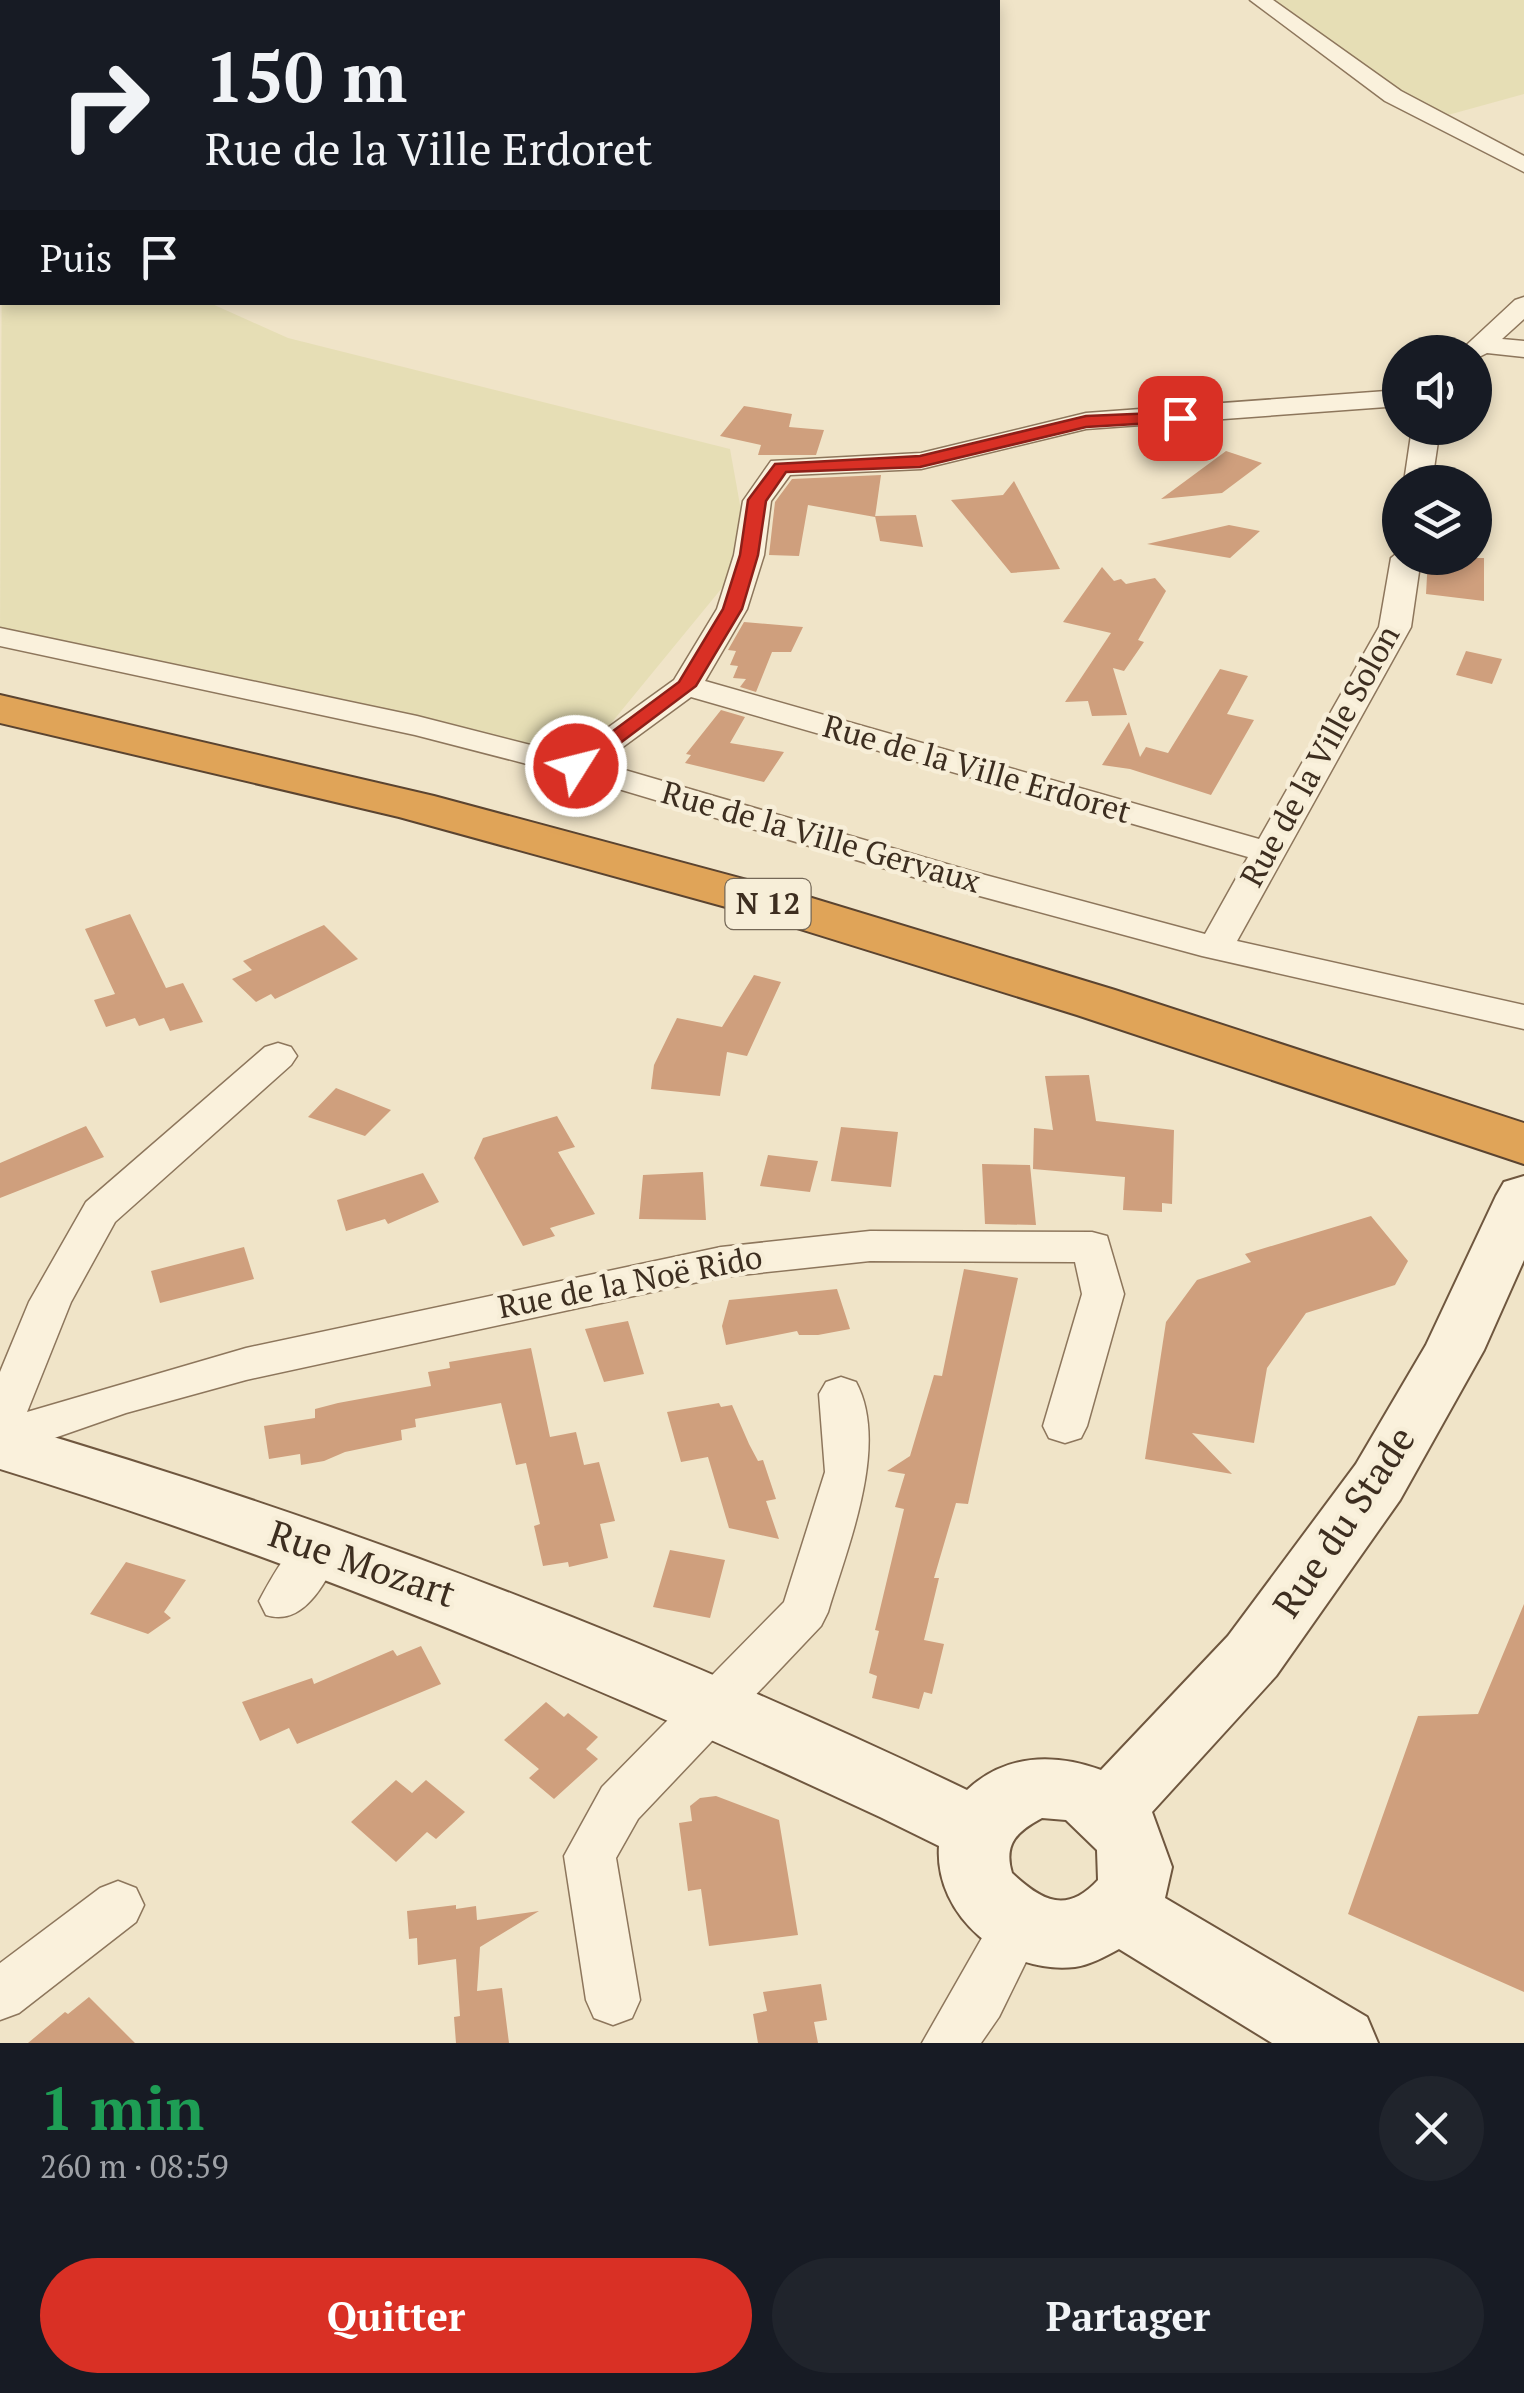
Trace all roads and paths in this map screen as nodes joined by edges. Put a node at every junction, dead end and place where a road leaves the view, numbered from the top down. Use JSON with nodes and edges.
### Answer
{"nodes":[{"id":1,"x":1260,"y":0,"type":"edge"},
{"id":2,"x":1524,"y":165,"type":"edge"},
{"id":3,"x":1524,"y":304,"type":"edge"},
{"id":4,"x":1490,"y":335,"type":"edge"},
{"id":5,"x":1492,"y":348,"type":"edge"},
{"id":6,"x":1524,"y":349,"type":"edge"},
{"id":7,"x":1382,"y":399,"type":"edge"},
{"id":8,"x":1403,"y":575,"type":"edge"},
{"id":9,"x":0,"y":638,"type":"edge"},
{"id":10,"x":0,"y":682,"type":"edge"},
{"id":11,"x":686,"y":686,"type":"junction"},
{"id":12,"x":0,"y":709,"type":"edge"},
{"id":13,"x":576,"y":766,"type":"junction"},
{"id":14,"x":1268,"y":852,"type":"junction"},
{"id":15,"x":1215,"y":948,"type":"junction"},
{"id":16,"x":1524,"y":1016,"type":"edge"},
{"id":17,"x":278,"y":1056,"type":"dead end"},
{"id":18,"x":1524,"y":1108,"type":"edge"},
{"id":19,"x":1524,"y":1144,"type":"edge"},
{"id":20,"x":1519,"y":1205,"type":"edge"},
{"id":21,"x":841,"y":1394,"type":"dead end"},
{"id":22,"x":0,"y":1424,"type":"edge"},
{"id":23,"x":1065,"y":1426,"type":"dead end"},
{"id":24,"x":0,"y":1443,"type":"edge"},
{"id":25,"x":321,"y":1546,"type":"junction"},
{"id":26,"x":283,"y":1601,"type":"dead end"},
{"id":27,"x":715,"y":1707,"type":"junction"},
{"id":28,"x":1110,"y":1811,"type":"junction"},
{"id":29,"x":976,"y":1830,"type":"junction"},
{"id":30,"x":118,"y":1905,"type":"dead end"},
{"id":31,"x":1120,"y":1910,"type":"junction"},
{"id":32,"x":1018,"y":1925,"type":"junction"},
{"id":33,"x":0,"y":1995,"type":"edge"},
{"id":34,"x":613,"y":2000,"type":"dead end"},
{"id":35,"x":949,"y":2043,"type":"edge"},
{"id":36,"x":1340,"y":2043,"type":"edge"}],
"edges":[{"from":1,"to":2,"type":"street"},
{"from":3,"to":4,"type":"street"},
{"from":5,"to":6,"type":"street"},
{"from":7,"to":11,"type":"street"},
{"from":8,"to":14,"type":"street","name":"Rue de la Ville Solon"},
{"from":9,"to":13,"type":"street","name":"Rue de la Ville Gervaux"},
{"from":10,"to":18,"type":"highway","number":"N 12"},
{"from":11,"to":13,"type":"street"},
{"from":11,"to":14,"type":"street","name":"Rue de la Ville Erdoret"},
{"from":12,"to":19,"type":"highway","number":"N 12"},
{"from":13,"to":15,"type":"street","name":"Rue de la Ville Gervaux"},
{"from":14,"to":15,"type":"street","name":"Rue de la Ville Solon"},
{"from":15,"to":16,"type":"street","name":"Rue de la Ville Gervaux"},
{"from":17,"to":22,"type":"street"},
{"from":20,"to":28,"type":"main road","name":"Rue du Stade"},
{"from":21,"to":27,"type":"street"},
{"from":23,"to":24,"type":"street","name":"Rue de la Noë Rido"},
{"from":24,"to":25,"type":"main road","name":"Rue Mozart"},
{"from":25,"to":26,"type":"street"},
{"from":25,"to":27,"type":"main road","name":"Rue Mozart"},
{"from":27,"to":29,"type":"main road","name":"Rue Mozart"},
{"from":27,"to":34,"type":"street"},
{"from":28,"to":29,"type":"main road"},
{"from":28,"to":31,"type":"main road"},
{"from":29,"to":32,"type":"main road"},
{"from":30,"to":33,"type":"street"},
{"from":31,"to":32,"type":"main road"},
{"from":31,"to":36,"type":"main road"},
{"from":32,"to":35,"type":"street"}]}
